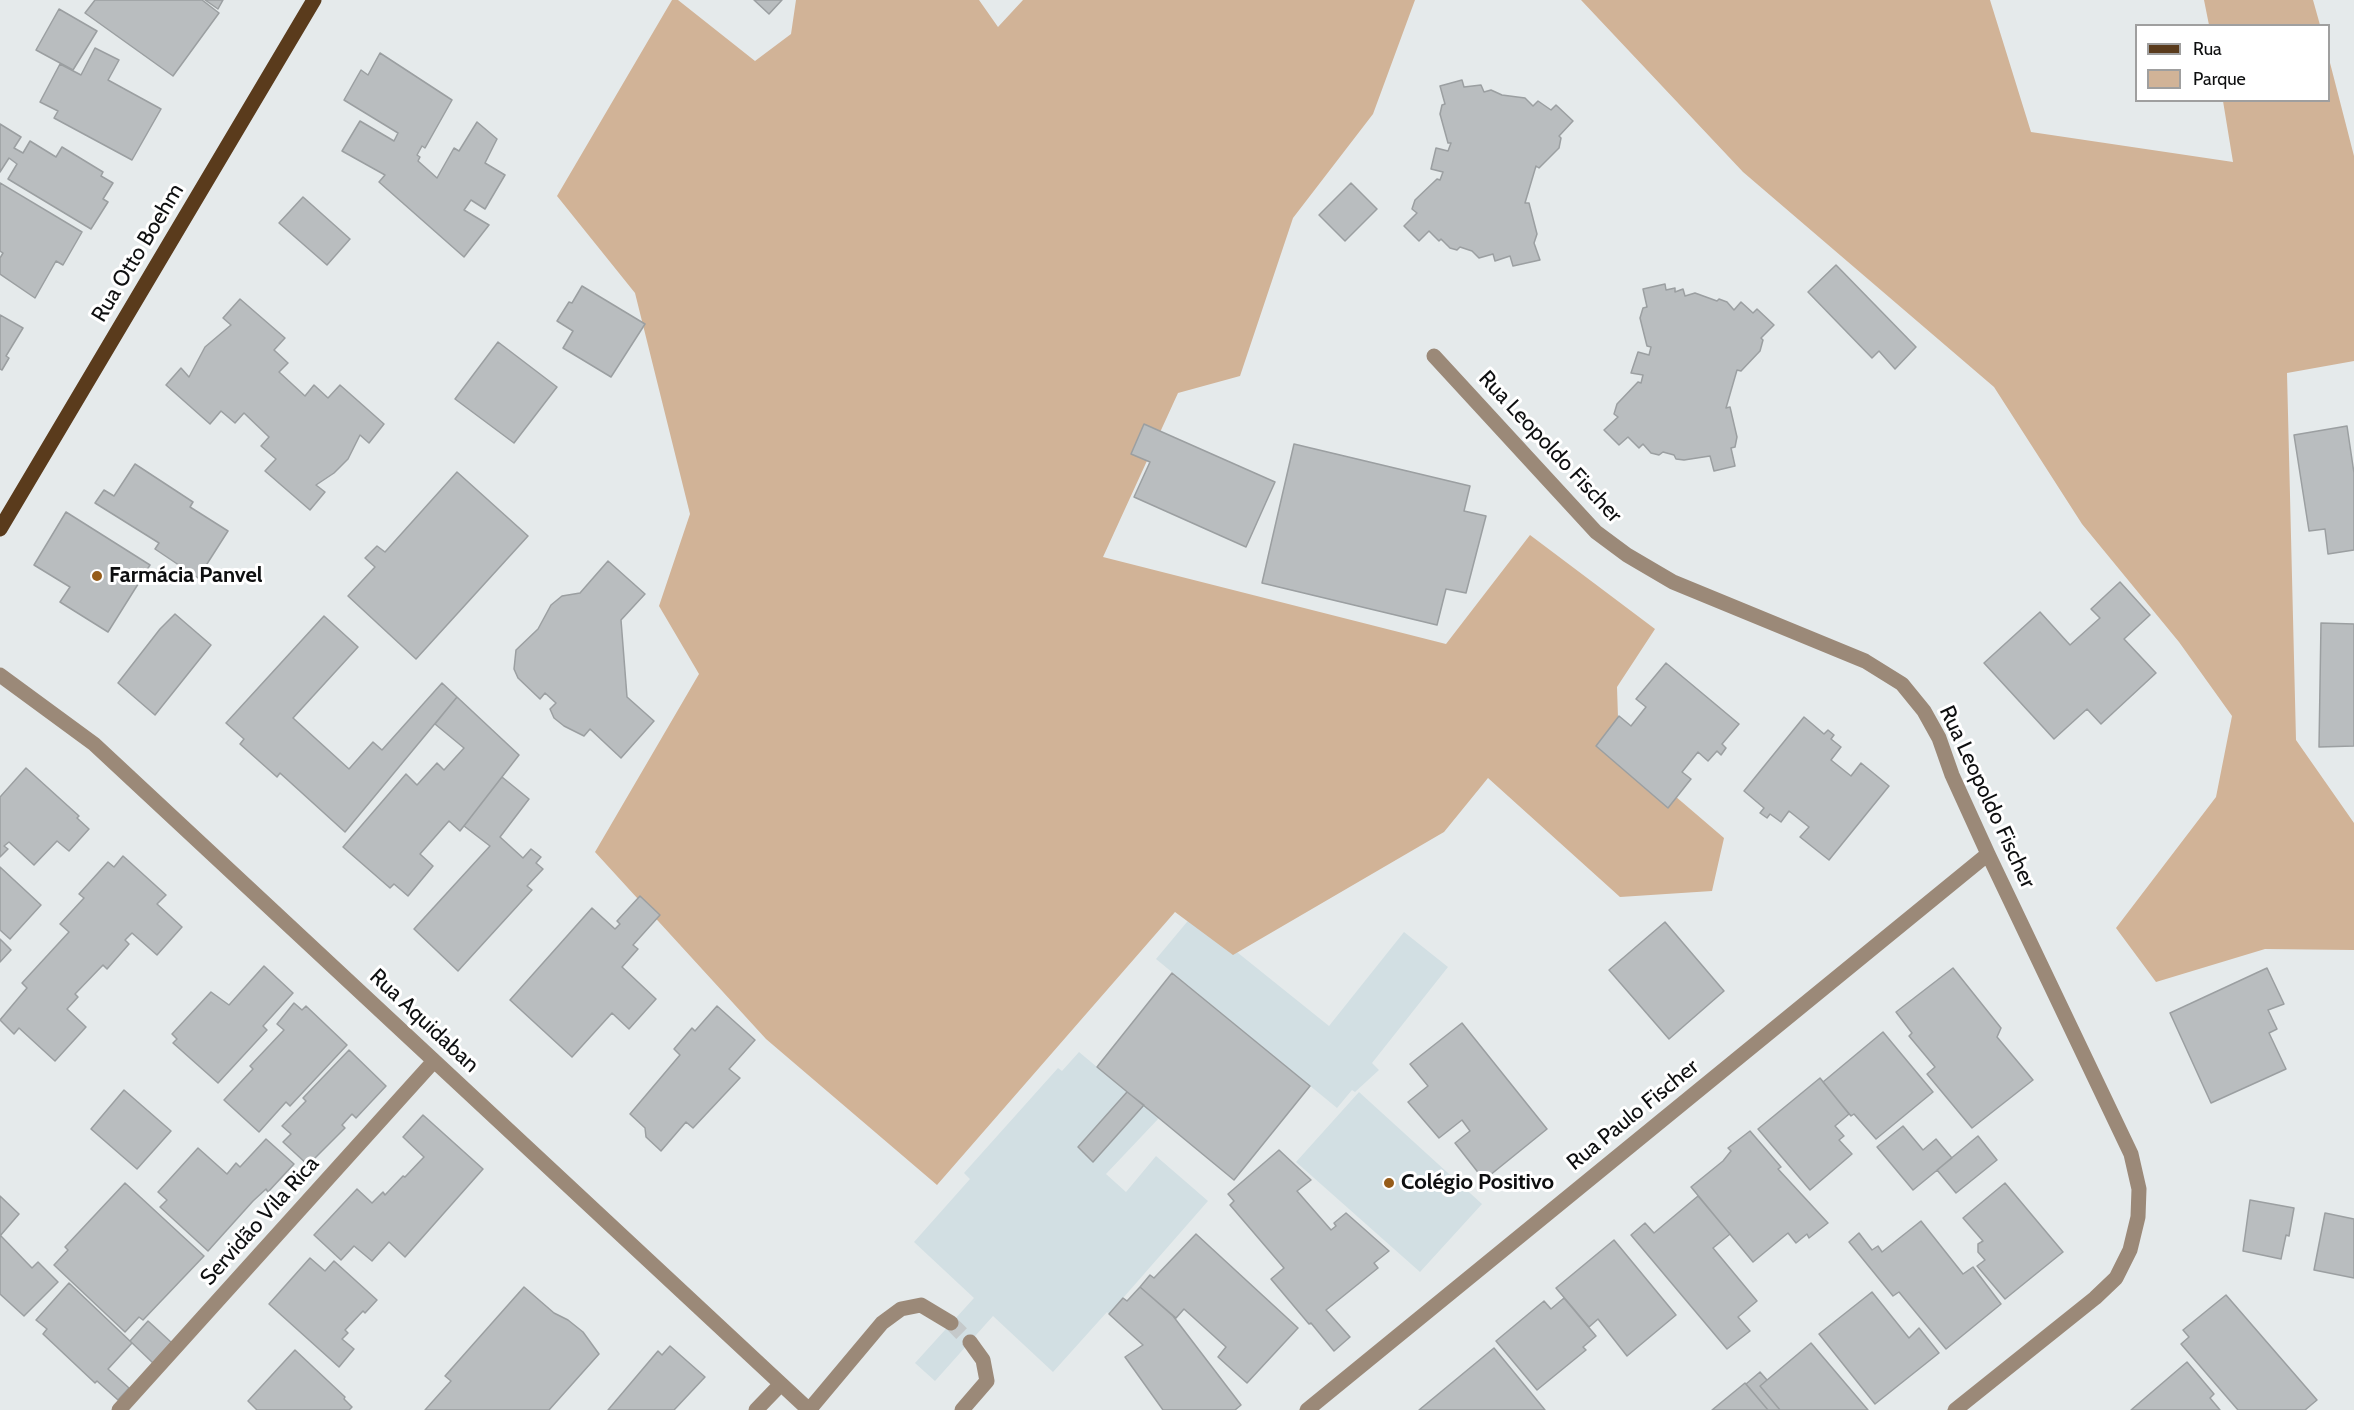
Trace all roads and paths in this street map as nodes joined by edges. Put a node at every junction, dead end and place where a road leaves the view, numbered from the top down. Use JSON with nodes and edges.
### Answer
{"nodes":[{"id":1,"x":314,"y":0,"type":"edge"},
{"id":2,"x":1434,"y":356,"type":"dead end"},
{"id":3,"x":0,"y":529,"type":"edge"},
{"id":4,"x":0,"y":675,"type":"edge"},
{"id":5,"x":1988,"y":854,"type":"junction"},
{"id":6,"x":434,"y":1061,"type":"junction"},
{"id":7,"x":951,"y":1323,"type":"tunnel mouth"},
{"id":8,"x":970,"y":1342,"type":"tunnel mouth"},
{"id":9,"x":781,"y":1384,"type":"junction"},
{"id":10,"x":119,"y":1410,"type":"edge"},
{"id":11,"x":756,"y":1410,"type":"edge"},
{"id":12,"x":809,"y":1410,"type":"edge"},
{"id":13,"x":962,"y":1410,"type":"edge"},
{"id":14,"x":1307,"y":1410,"type":"edge"},
{"id":15,"x":1955,"y":1410,"type":"edge"}],
"edges":[{"from":1,"to":3,"type":"main road","name":"Rua Otto Boehm"},
{"from":2,"to":5,"type":"street","name":"Rua Leopoldo Fischer"},
{"from":4,"to":6,"type":"street","name":"Rua Aquidaban"},
{"from":5,"to":14,"type":"street","name":"Rua Paulo Fischer"},
{"from":5,"to":15,"type":"street","name":"Rua Leopoldo Fischer"},
{"from":6,"to":9,"type":"street","name":"Rua Aquidaban"},
{"from":6,"to":10,"type":"street","name":"Servidão Vila Rica"},
{"from":7,"to":12,"type":"street"},
{"from":8,"to":13,"type":"street"},
{"from":9,"to":11,"type":"street"},
{"from":9,"to":12,"type":"street","name":"Rua Aquidaban"}]}
